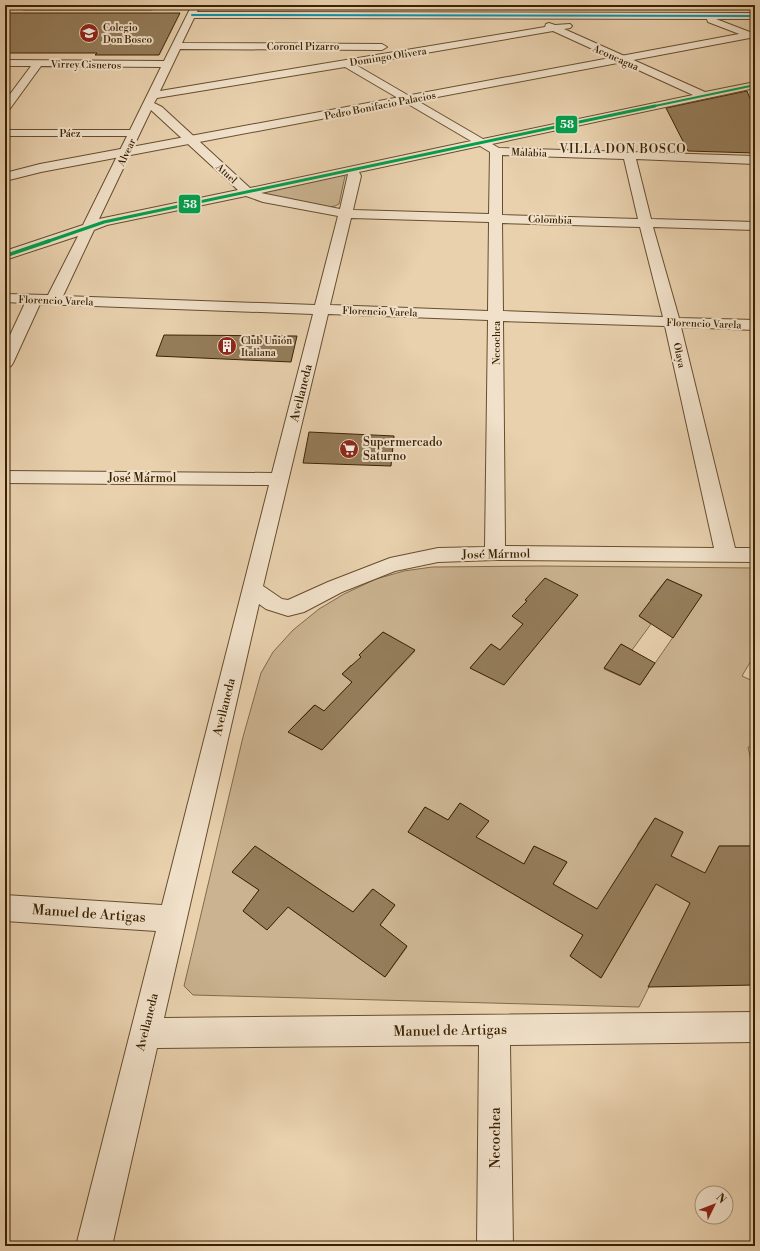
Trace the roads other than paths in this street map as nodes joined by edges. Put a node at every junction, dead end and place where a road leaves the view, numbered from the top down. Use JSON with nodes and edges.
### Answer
{"nodes":[{"id":1,"x":196,"y":5,"type":"edge"},
{"id":2,"x":349,"y":5,"type":"edge"},
{"id":3,"x":525,"y":5,"type":"edge"},
{"id":4,"x":696,"y":5,"type":"edge"},
{"id":5,"x":192,"y":15,"type":"junction"},
{"id":6,"x":529,"y":15,"type":"junction"},
{"id":7,"x":624,"y":15,"type":"junction"},
{"id":8,"x":704,"y":16,"type":"junction"},
{"id":9,"x":755,"y":16,"type":"edge"},
{"id":10,"x":348,"y":19,"type":"junction"},
{"id":11,"x":554,"y":28,"type":"junction"},
{"id":12,"x":753,"y":35,"type":"edge"},
{"id":13,"x":346,"y":42,"type":"junction"},
{"id":14,"x":177,"y":46,"type":"junction"},
{"id":15,"x":429,"y":49,"type":"junction"},
{"id":16,"x":622,"y":59,"type":"junction"},
{"id":17,"x":5,"y":63,"type":"edge"},
{"id":18,"x":38,"y":63,"type":"junction"},
{"id":19,"x":346,"y":63,"type":"junction"},
{"id":20,"x":167,"y":64,"type":"junction"},
{"id":21,"x":755,"y":85,"type":"edge"},
{"id":22,"x":705,"y":96,"type":"junction"},
{"id":23,"x":151,"y":100,"type":"junction"},
{"id":24,"x":409,"y":100,"type":"junction"},
{"id":25,"x":5,"y":108,"type":"edge"},
{"id":26,"x":5,"y":133,"type":"edge"},
{"id":27,"x":135,"y":133,"type":"junction"},
{"id":28,"x":192,"y":140,"type":"junction"},
{"id":29,"x":480,"y":143,"type":"junction"},
{"id":30,"x":496,"y":151,"type":"junction"},
{"id":31,"x":126,"y":152,"type":"junction"},
{"id":32,"x":629,"y":156,"type":"junction"},
{"id":33,"x":755,"y":160,"type":"edge"},
{"id":34,"x":352,"y":170,"type":"junction"},
{"id":35,"x":5,"y":177,"type":"edge"},
{"id":36,"x":247,"y":192,"type":"junction"},
{"id":37,"x":346,"y":214,"type":"junction"},
{"id":38,"x":495,"y":217,"type":"junction"},
{"id":39,"x":645,"y":222,"type":"junction"},
{"id":40,"x":89,"y":226,"type":"junction"},
{"id":41,"x":755,"y":226,"type":"edge"},
{"id":42,"x":5,"y":256,"type":"edge"},
{"id":43,"x":5,"y":298,"type":"edge"},
{"id":44,"x":35,"y":299,"type":"junction"},
{"id":45,"x":54,"y":299,"type":"junction"},
{"id":46,"x":323,"y":309,"type":"junction"},
{"id":47,"x":496,"y":316,"type":"junction"},
{"id":48,"x":672,"y":322,"type":"junction"},
{"id":49,"x":755,"y":324,"type":"edge"},
{"id":50,"x":5,"y":363,"type":"edge"},
{"id":51,"x":5,"y":477,"type":"edge"},
{"id":52,"x":279,"y":479,"type":"junction"},
{"id":53,"x":495,"y":553,"type":"junction"},
{"id":54,"x":726,"y":555,"type":"junction"},
{"id":55,"x":755,"y":555,"type":"edge"},
{"id":56,"x":252,"y":589,"type":"junction"},
{"id":57,"x":5,"y":908,"type":"edge"},
{"id":58,"x":172,"y":919,"type":"junction"},
{"id":59,"x":755,"y":1027,"type":"edge"},
{"id":60,"x":495,"y":1030,"type":"junction"},
{"id":61,"x":144,"y":1033,"type":"junction"},
{"id":62,"x":94,"y":1246,"type":"edge"},
{"id":63,"x":495,"y":1246,"type":"edge"}],
"edges":[{"from":1,"to":5,"type":"street","name":"Alvear"},
{"from":2,"to":10,"type":"street"},
{"from":3,"to":6,"type":"street"},
{"from":4,"to":8,"type":"street"},
{"from":5,"to":10,"type":"street"},
{"from":5,"to":14,"type":"street","name":"Alvear"},
{"from":6,"to":7,"type":"street"},
{"from":6,"to":10,"type":"street"},
{"from":6,"to":11,"type":"street","name":"Aconcagua"},
{"from":7,"to":8,"type":"street"},
{"from":7,"to":11,"type":"street","name":"Domingo Olivera"},
{"from":8,"to":9,"type":"street"},
{"from":8,"to":12,"type":"street"},
{"from":11,"to":15,"type":"street","name":"Domingo Olivera"},
{"from":11,"to":16,"type":"street","name":"Aconcagua"},
{"from":12,"to":16,"type":"street","name":"Pedro Bonifacio Palacios"},
{"from":13,"to":14,"type":"street","name":"Coronel Pizarro"},
{"from":13,"to":15,"type":"street","name":"Coronel Pizarro"},
{"from":13,"to":19,"type":"street"},
{"from":14,"to":20,"type":"street","name":"Alvear"},
{"from":15,"to":19,"type":"street","name":"Domingo Olivera"},
{"from":16,"to":22,"type":"street","name":"Aconcagua"},
{"from":16,"to":24,"type":"street","name":"Pedro Bonifacio Palacios"},
{"from":17,"to":18,"type":"street","name":"Virrey Cisneros"},
{"from":18,"to":20,"type":"street","name":"Virrey Cisneros"},
{"from":18,"to":25,"type":"street"},
{"from":19,"to":23,"type":"street","name":"Domingo Olivera"},
{"from":19,"to":24,"type":"street"},
{"from":20,"to":23,"type":"street","name":"Alvear"},
{"from":21,"to":22,"type":"street"},
{"from":22,"to":29,"type":"street"},
{"from":23,"to":27,"type":"street","name":"Alvear"},
{"from":23,"to":28,"type":"street","name":"Atuel"},
{"from":24,"to":28,"type":"street","name":"Pedro Bonifacio Palacios"},
{"from":24,"to":29,"type":"street"},
{"from":26,"to":27,"type":"street","name":"Páez"},
{"from":27,"to":31,"type":"street","name":"Alvear"},
{"from":28,"to":31,"type":"street","name":"Pedro Bonifacio Palacios"},
{"from":28,"to":36,"type":"street","name":"Atuel"},
{"from":29,"to":30,"type":"street"},
{"from":29,"to":34,"type":"street"},
{"from":30,"to":32,"type":"street","name":"Malabia"},
{"from":30,"to":38,"type":"street","name":"Necochea"},
{"from":31,"to":35,"type":"street","name":"Pedro Bonifacio Palacios"},
{"from":31,"to":40,"type":"street","name":"Alvear"},
{"from":32,"to":33,"type":"street","name":"Malabia"},
{"from":32,"to":39,"type":"street","name":"Olaya"},
{"from":34,"to":36,"type":"street"},
{"from":34,"to":37,"type":"street","name":"Avellaneda"},
{"from":36,"to":37,"type":"street","name":"Atuel"},
{"from":36,"to":40,"type":"street"},
{"from":37,"to":38,"type":"street","name":"Colombia"},
{"from":37,"to":46,"type":"street","name":"Avellaneda"},
{"from":38,"to":39,"type":"street","name":"Colombia"},
{"from":38,"to":47,"type":"street","name":"Necochea"},
{"from":39,"to":41,"type":"street","name":"Colombia"},
{"from":39,"to":48,"type":"street","name":"Olaya"},
{"from":40,"to":42,"type":"street"},
{"from":40,"to":45,"type":"street","name":"Alvear"},
{"from":43,"to":44,"type":"street","name":"Florencio Varela"},
{"from":44,"to":45,"type":"street","name":"Florencio Varela"},
{"from":44,"to":50,"type":"street"},
{"from":45,"to":46,"type":"street","name":"Florencio Varela"},
{"from":46,"to":47,"type":"street","name":"Florencio Varela"},
{"from":46,"to":52,"type":"street","name":"Avellaneda"},
{"from":47,"to":48,"type":"street","name":"Florencio Varela"},
{"from":47,"to":53,"type":"street","name":"Necochea"},
{"from":48,"to":49,"type":"street","name":"Florencio Varela"},
{"from":48,"to":54,"type":"street","name":"Olaya"},
{"from":51,"to":52,"type":"street","name":"José Mármol"},
{"from":52,"to":56,"type":"street","name":"Avellaneda"},
{"from":53,"to":54,"type":"street","name":"José Mármol"},
{"from":53,"to":56,"type":"street","name":"José Mármol"},
{"from":54,"to":55,"type":"street","name":"José Mármol"},
{"from":56,"to":58,"type":"street","name":"Avellaneda"},
{"from":57,"to":58,"type":"street","name":"Manuel de Artigas"},
{"from":58,"to":61,"type":"street","name":"Avellaneda"},
{"from":59,"to":60,"type":"street","name":"Manuel de Artigas"},
{"from":60,"to":61,"type":"street","name":"Manuel de Artigas"},
{"from":60,"to":63,"type":"street","name":"Necochea"},
{"from":61,"to":62,"type":"street","name":"Avellaneda"}]}
